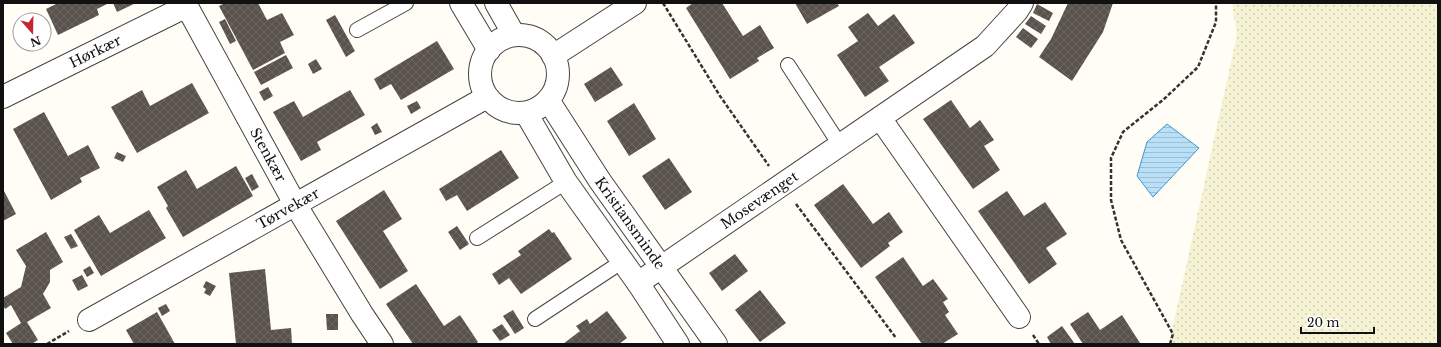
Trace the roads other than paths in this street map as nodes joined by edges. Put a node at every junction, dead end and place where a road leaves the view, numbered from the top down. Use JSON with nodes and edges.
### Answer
{"nodes":[{"id":1,"x":406,"y":3,"type":"edge"},
{"id":2,"x":461,"y":3,"type":"edge"},
{"id":3,"x":496,"y":3,"type":"edge"},
{"id":4,"x":635,"y":3,"type":"edge"},
{"id":5,"x":1022,"y":3,"type":"edge"},
{"id":6,"x":186,"y":4,"type":"edge"},
{"id":7,"x":357,"y":30,"type":"dead end"},
{"id":8,"x":514,"y":36,"type":"junction"},
{"id":9,"x":488,"y":50,"type":"junction"},
{"id":10,"x":553,"y":56,"type":"junction"},
{"id":11,"x":788,"y":65,"type":"dead end"},
{"id":12,"x":487,"y":96,"type":"junction"},
{"id":13,"x":3,"y":97,"type":"edge"},
{"id":14,"x":548,"y":100,"type":"junction"},
{"id":15,"x":526,"y":113,"type":"junction"},
{"id":16,"x":880,"y":118,"type":"junction"},
{"id":17,"x":840,"y":145,"type":"junction"},
{"id":18,"x":566,"y":182,"type":"junction"},
{"id":19,"x":295,"y":204,"type":"junction"},
{"id":20,"x":477,"y":238,"type":"dead end"},
{"id":21,"x":623,"y":261,"type":"junction"},
{"id":22,"x":661,"y":268,"type":"junction"},
{"id":23,"x":638,"y":283,"type":"junction"},
{"id":24,"x":1020,"y":317,"type":"dead end"},
{"id":25,"x":535,"y":319,"type":"dead end"},
{"id":26,"x":89,"y":320,"type":"dead end"},
{"id":27,"x":382,"y":344,"type":"edge"},
{"id":28,"x":678,"y":344,"type":"edge"},
{"id":29,"x":716,"y":344,"type":"edge"}],
"edges":[{"from":1,"to":7,"type":"lane"},
{"from":2,"to":9,"type":"street"},
{"from":3,"to":8,"type":"street"},
{"from":4,"to":10,"type":"street"},
{"from":5,"to":16,"type":"street","name":"Mosevænget"},
{"from":6,"to":13,"type":"street","name":"Hørkær"},
{"from":6,"to":19,"type":"street","name":"Stenkær"},
{"from":8,"to":9,"type":"street"},
{"from":8,"to":10,"type":"street"},
{"from":9,"to":12,"type":"street"},
{"from":10,"to":14,"type":"street"},
{"from":11,"to":17,"type":"lane"},
{"from":12,"to":15,"type":"street"},
{"from":12,"to":19,"type":"street","name":"Tørvekær"},
{"from":14,"to":15,"type":"street"},
{"from":14,"to":22,"type":"street","name":"Kristiansminde"},
{"from":15,"to":18,"type":"street","name":"Kristiansminde"},
{"from":16,"to":17,"type":"street","name":"Mosevænget"},
{"from":16,"to":24,"type":"street"},
{"from":17,"to":22,"type":"street","name":"Mosevænget"},
{"from":18,"to":20,"type":"lane"},
{"from":18,"to":21,"type":"street","name":"Kristiansminde"},
{"from":19,"to":26,"type":"street","name":"Tørvekær"},
{"from":19,"to":27,"type":"street","name":"Stenkær"},
{"from":21,"to":23,"type":"street","name":"Kristiansminde"},
{"from":21,"to":25,"type":"lane"},
{"from":22,"to":23,"type":"street","name":"Mosevænget"},
{"from":22,"to":29,"type":"street","name":"Kristiansminde"},
{"from":23,"to":28,"type":"street","name":"Kristiansminde"}]}
